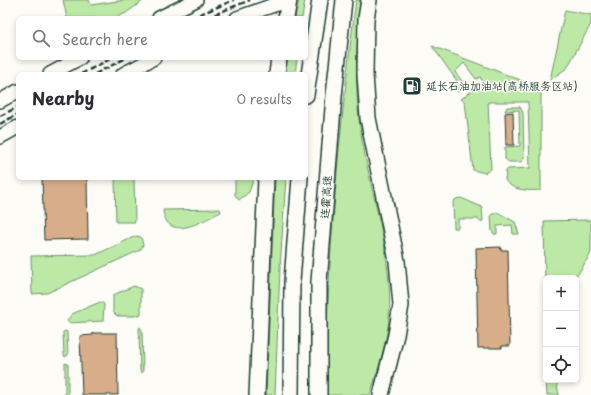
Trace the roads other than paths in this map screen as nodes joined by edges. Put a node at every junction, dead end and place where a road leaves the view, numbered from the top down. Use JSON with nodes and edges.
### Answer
{"nodes":[{"id":1,"x":196,"y":0,"type":"edge"},
{"id":2,"x":288,"y":0,"type":"edge"},
{"id":3,"x":320,"y":0,"type":"edge"},
{"id":4,"x":344,"y":0,"type":"edge"},
{"id":5,"x":369,"y":0,"type":"edge"},
{"id":6,"x":163,"y":16,"type":"edge"},
{"id":7,"x":243,"y":16,"type":"edge"},
{"id":8,"x":286,"y":16,"type":"edge"},
{"id":9,"x":76,"y":60,"type":"edge"},
{"id":10,"x":150,"y":60,"type":"edge"},
{"id":11,"x":279,"y":60,"type":"edge"},
{"id":12,"x":54,"y":72,"type":"edge"},
{"id":13,"x":127,"y":72,"type":"edge"},
{"id":14,"x":276,"y":72,"type":"edge"},
{"id":15,"x":308,"y":82,"type":"edge"},
{"id":16,"x":16,"y":92,"type":"edge"},
{"id":17,"x":0,"y":101,"type":"edge"},
{"id":18,"x":16,"y":129,"type":"edge"},
{"id":19,"x":0,"y":137,"type":"edge"},
{"id":20,"x":266,"y":180,"type":"edge"},
{"id":21,"x":300,"y":180,"type":"edge"},
{"id":22,"x":257,"y":395,"type":"edge"},
{"id":23,"x":291,"y":395,"type":"edge"},
{"id":24,"x":319,"y":395,"type":"edge"},
{"id":25,"x":381,"y":395,"type":"edge"}],
"edges":[{"from":1,"to":6,"type":"main road"},
{"from":2,"to":7,"type":"main road"},
{"from":2,"to":8,"type":"highway"},
{"from":3,"to":15,"type":"highway"},
{"from":4,"to":24,"type":"highway","name":"连霍高速"},
{"from":5,"to":25,"type":"highway"},
{"from":9,"to":12,"type":"main road"},
{"from":10,"to":13,"type":"main road"},
{"from":11,"to":14,"type":"highway"},
{"from":16,"to":17,"type":"main road"},
{"from":18,"to":19,"type":"main road"},
{"from":20,"to":22,"type":"highway"},
{"from":21,"to":23,"type":"highway"}]}
